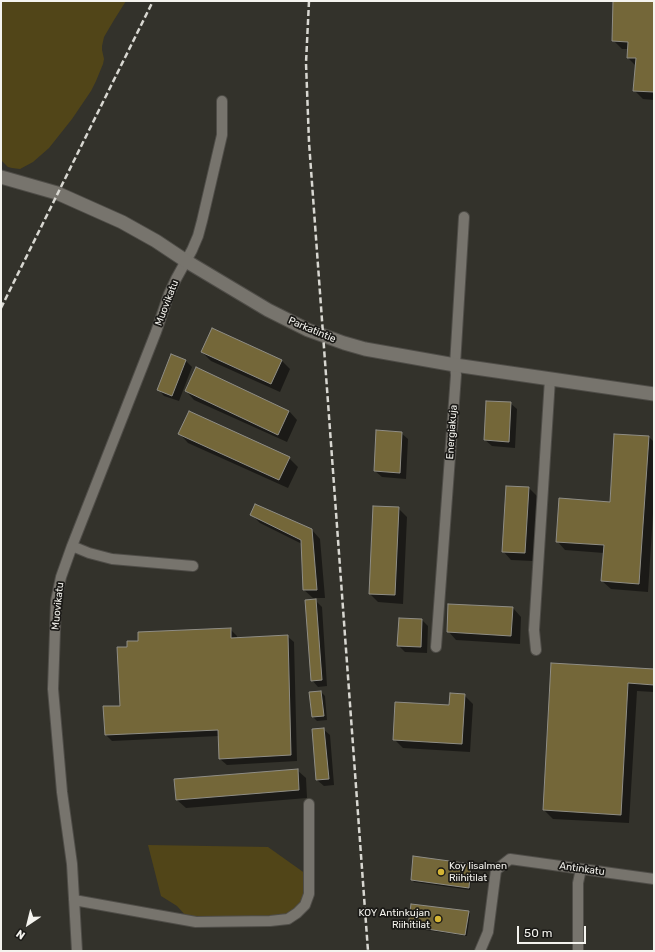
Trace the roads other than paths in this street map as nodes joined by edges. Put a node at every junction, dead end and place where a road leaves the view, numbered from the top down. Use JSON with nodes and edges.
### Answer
{"nodes":[{"id":1,"x":222,"y":101,"type":"dead end"},
{"id":2,"x":1,"y":177,"type":"edge"},
{"id":3,"x":464,"y":217,"type":"dead end"},
{"id":4,"x":186,"y":261,"type":"junction"},
{"id":5,"x":455,"y":365,"type":"junction"},
{"id":6,"x":550,"y":378,"type":"junction"},
{"id":7,"x":654,"y":394,"type":"edge"},
{"id":8,"x":72,"y":546,"type":"junction"},
{"id":9,"x":193,"y":566,"type":"dead end"},
{"id":10,"x":436,"y":646,"type":"dead end"},
{"id":11,"x":536,"y":650,"type":"dead end"},
{"id":12,"x":309,"y":804,"type":"dead end"},
{"id":13,"x":581,"y":869,"type":"junction"},
{"id":14,"x":654,"y":878,"type":"edge"},
{"id":15,"x":74,"y":900,"type":"junction"},
{"id":16,"x":77,"y":951,"type":"edge"},
{"id":17,"x":480,"y":951,"type":"edge"},
{"id":18,"x":578,"y":951,"type":"edge"}],
"edges":[{"from":1,"to":4,"type":"street","name":"Muovikatu"},
{"from":2,"to":4,"type":"street","name":"Parkatintie"},
{"from":3,"to":5,"type":"street","name":"Energiakuja"},
{"from":4,"to":5,"type":"street","name":"Parkatintie"},
{"from":4,"to":8,"type":"street","name":"Muovikatu"},
{"from":5,"to":6,"type":"street","name":"Parkatintie"},
{"from":5,"to":10,"type":"street","name":"Energiakuja"},
{"from":6,"to":7,"type":"street","name":"Parkatintie"},
{"from":6,"to":11,"type":"street"},
{"from":8,"to":9,"type":"street"},
{"from":8,"to":15,"type":"street","name":"Muovikatu"},
{"from":12,"to":15,"type":"street"},
{"from":13,"to":14,"type":"street","name":"Antinkatu"},
{"from":13,"to":17,"type":"street","name":"Antinkatu"},
{"from":13,"to":18,"type":"street"},
{"from":15,"to":16,"type":"street","name":"Muovikatu"}]}
